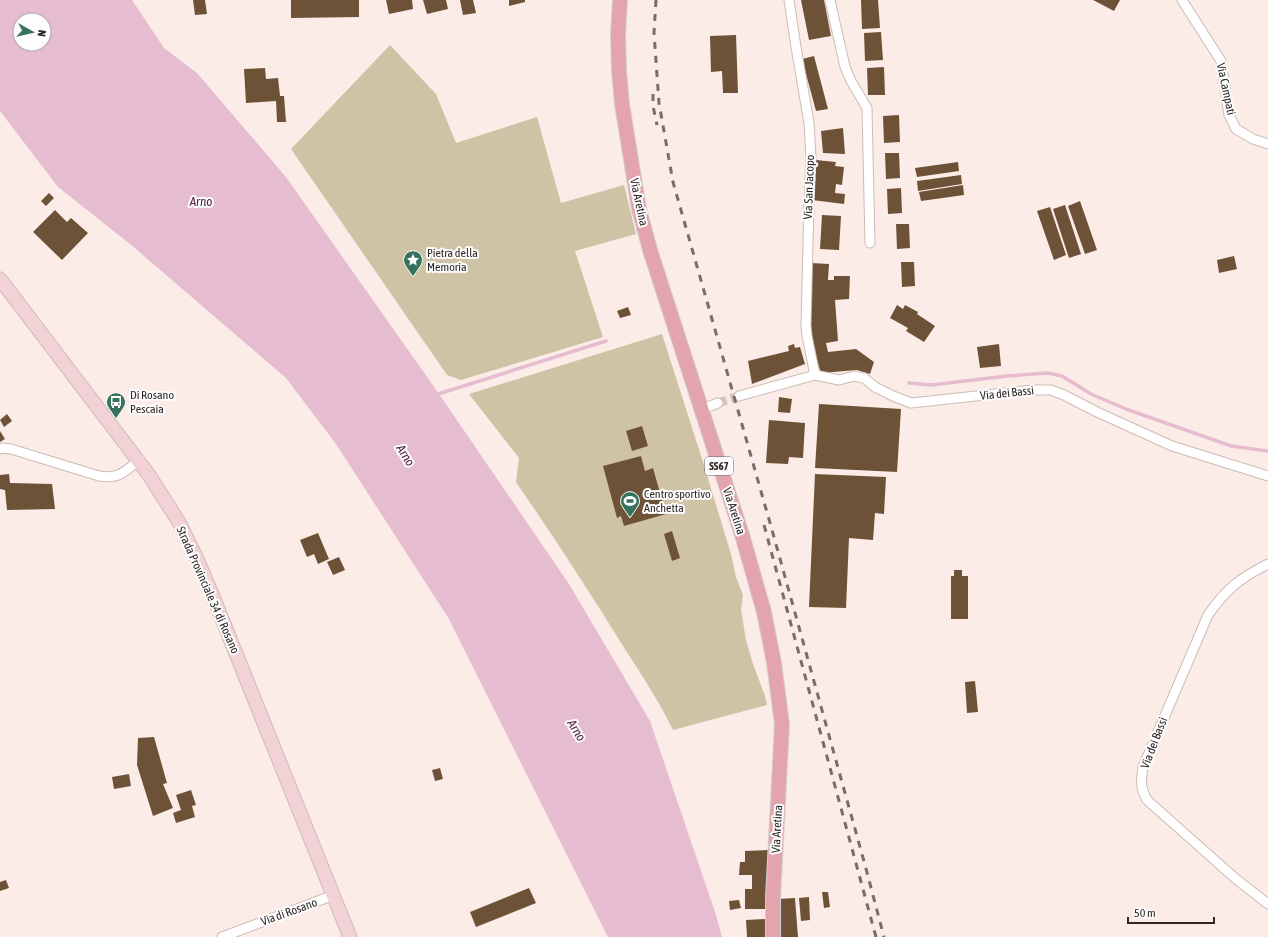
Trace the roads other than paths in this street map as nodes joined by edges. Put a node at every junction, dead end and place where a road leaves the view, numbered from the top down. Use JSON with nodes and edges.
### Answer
{"nodes":[{"id":1,"x":620,"y":0,"type":"edge"},
{"id":2,"x":789,"y":0,"type":"edge"},
{"id":3,"x":830,"y":0,"type":"edge"},
{"id":4,"x":1182,"y":0,"type":"edge"},
{"id":5,"x":1268,"y":144,"type":"edge"},
{"id":6,"x":870,"y":243,"type":"dead end"},
{"id":7,"x":0,"y":279,"type":"edge"},
{"id":8,"x":815,"y":375,"type":"junction"},
{"id":9,"x":739,"y":396,"type":"tunnel mouth"},
{"id":10,"x":718,"y":403,"type":"tunnel mouth"},
{"id":11,"x":702,"y":409,"type":"junction"},
{"id":12,"x":0,"y":449,"type":"edge"},
{"id":13,"x":138,"y":461,"type":"junction"},
{"id":14,"x":1268,"y":476,"type":"edge"},
{"id":15,"x":1268,"y":564,"type":"edge"},
{"id":16,"x":334,"y":896,"type":"junction"},
{"id":17,"x":1268,"y":904,"type":"edge"},
{"id":18,"x":222,"y":937,"type":"edge"},
{"id":19,"x":350,"y":937,"type":"edge"},
{"id":20,"x":773,"y":937,"type":"edge"}],
"edges":[{"from":1,"to":11,"type":"main road","name":"Via Aretina","number":"SS67"},
{"from":2,"to":8,"type":"street","name":"Via San Jacopo"},
{"from":3,"to":6,"type":"street"},
{"from":4,"to":5,"type":"street","name":"Via Campati"},
{"from":7,"to":13,"type":"main road","name":"Strada Provinciale 34 di Rosano"},
{"from":8,"to":9,"type":"street","name":"Via dei Bassi"},
{"from":8,"to":14,"type":"street","name":"Via dei Bassi"},
{"from":10,"to":11,"type":"street"},
{"from":11,"to":20,"type":"main road","name":"Via Aretina","number":"SS67"},
{"from":12,"to":13,"type":"street"},
{"from":13,"to":16,"type":"main road","name":"Strada Provinciale 34 di Rosano"},
{"from":15,"to":17,"type":"street","name":"Via dei Bassi"},
{"from":16,"to":18,"type":"street","name":"Via di Rosano"},
{"from":16,"to":19,"type":"main road","name":"Strada Provinciale 34 di Rosano"}]}
